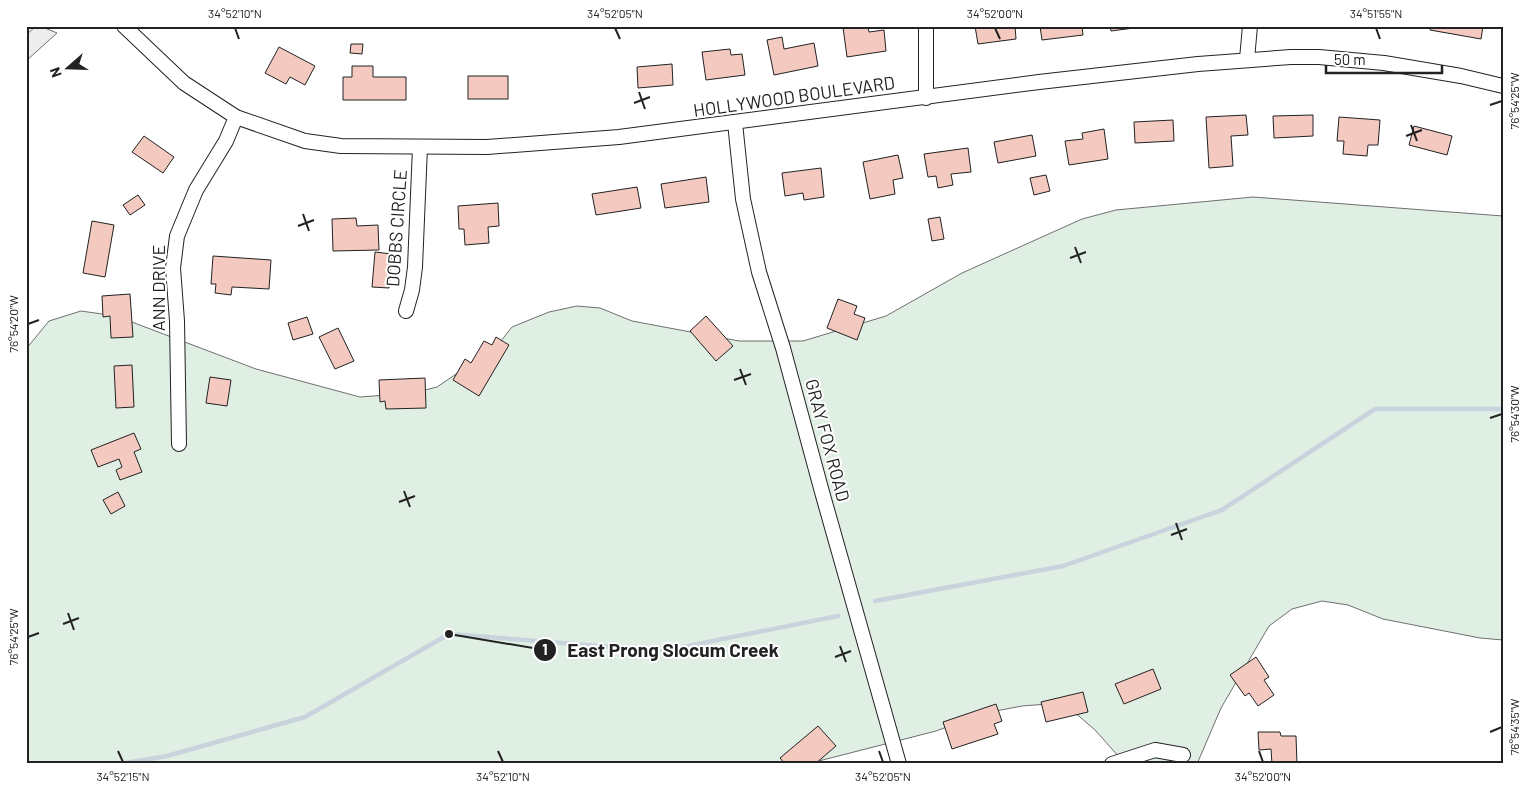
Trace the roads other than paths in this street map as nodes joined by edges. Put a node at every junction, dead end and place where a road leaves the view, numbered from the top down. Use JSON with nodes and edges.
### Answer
{"nodes":[{"id":1,"x":124,"y":26,"type":"edge"},
{"id":2,"x":926,"y":26,"type":"edge"},
{"id":3,"x":1250,"y":26,"type":"edge"},
{"id":4,"x":1247,"y":59,"type":"junction"},
{"id":5,"x":1503,"y":86,"type":"edge"},
{"id":6,"x":926,"y":98,"type":"junction"},
{"id":7,"x":236,"y":117,"type":"junction"},
{"id":8,"x":735,"y":123,"type":"junction"},
{"id":9,"x":420,"y":147,"type":"junction"},
{"id":10,"x":406,"y":311,"type":"dead end"},
{"id":11,"x":179,"y":444,"type":"dead end"},
{"id":12,"x":1183,"y":755,"type":"dead end"},
{"id":13,"x":899,"y":764,"type":"edge"},
{"id":14,"x":1112,"y":764,"type":"edge"}],
"edges":[{"from":1,"to":7,"type":"street","name":"HOLLYWOOD BOULEVARD"},
{"from":2,"to":6,"type":"street"},
{"from":3,"to":4,"type":"street"},
{"from":4,"to":5,"type":"street","name":"HOLLYWOOD BOULEVARD"},
{"from":4,"to":6,"type":"street","name":"HOLLYWOOD BOULEVARD"},
{"from":6,"to":8,"type":"street","name":"HOLLYWOOD BOULEVARD"},
{"from":7,"to":9,"type":"street","name":"HOLLYWOOD BOULEVARD"},
{"from":7,"to":11,"type":"street","name":"ANN DRIVE"},
{"from":8,"to":9,"type":"street","name":"HOLLYWOOD BOULEVARD"},
{"from":8,"to":13,"type":"street","name":"GRAY FOX ROAD"},
{"from":9,"to":10,"type":"street","name":"DOBBS CIRCLE"},
{"from":12,"to":14,"type":"street"}]}
